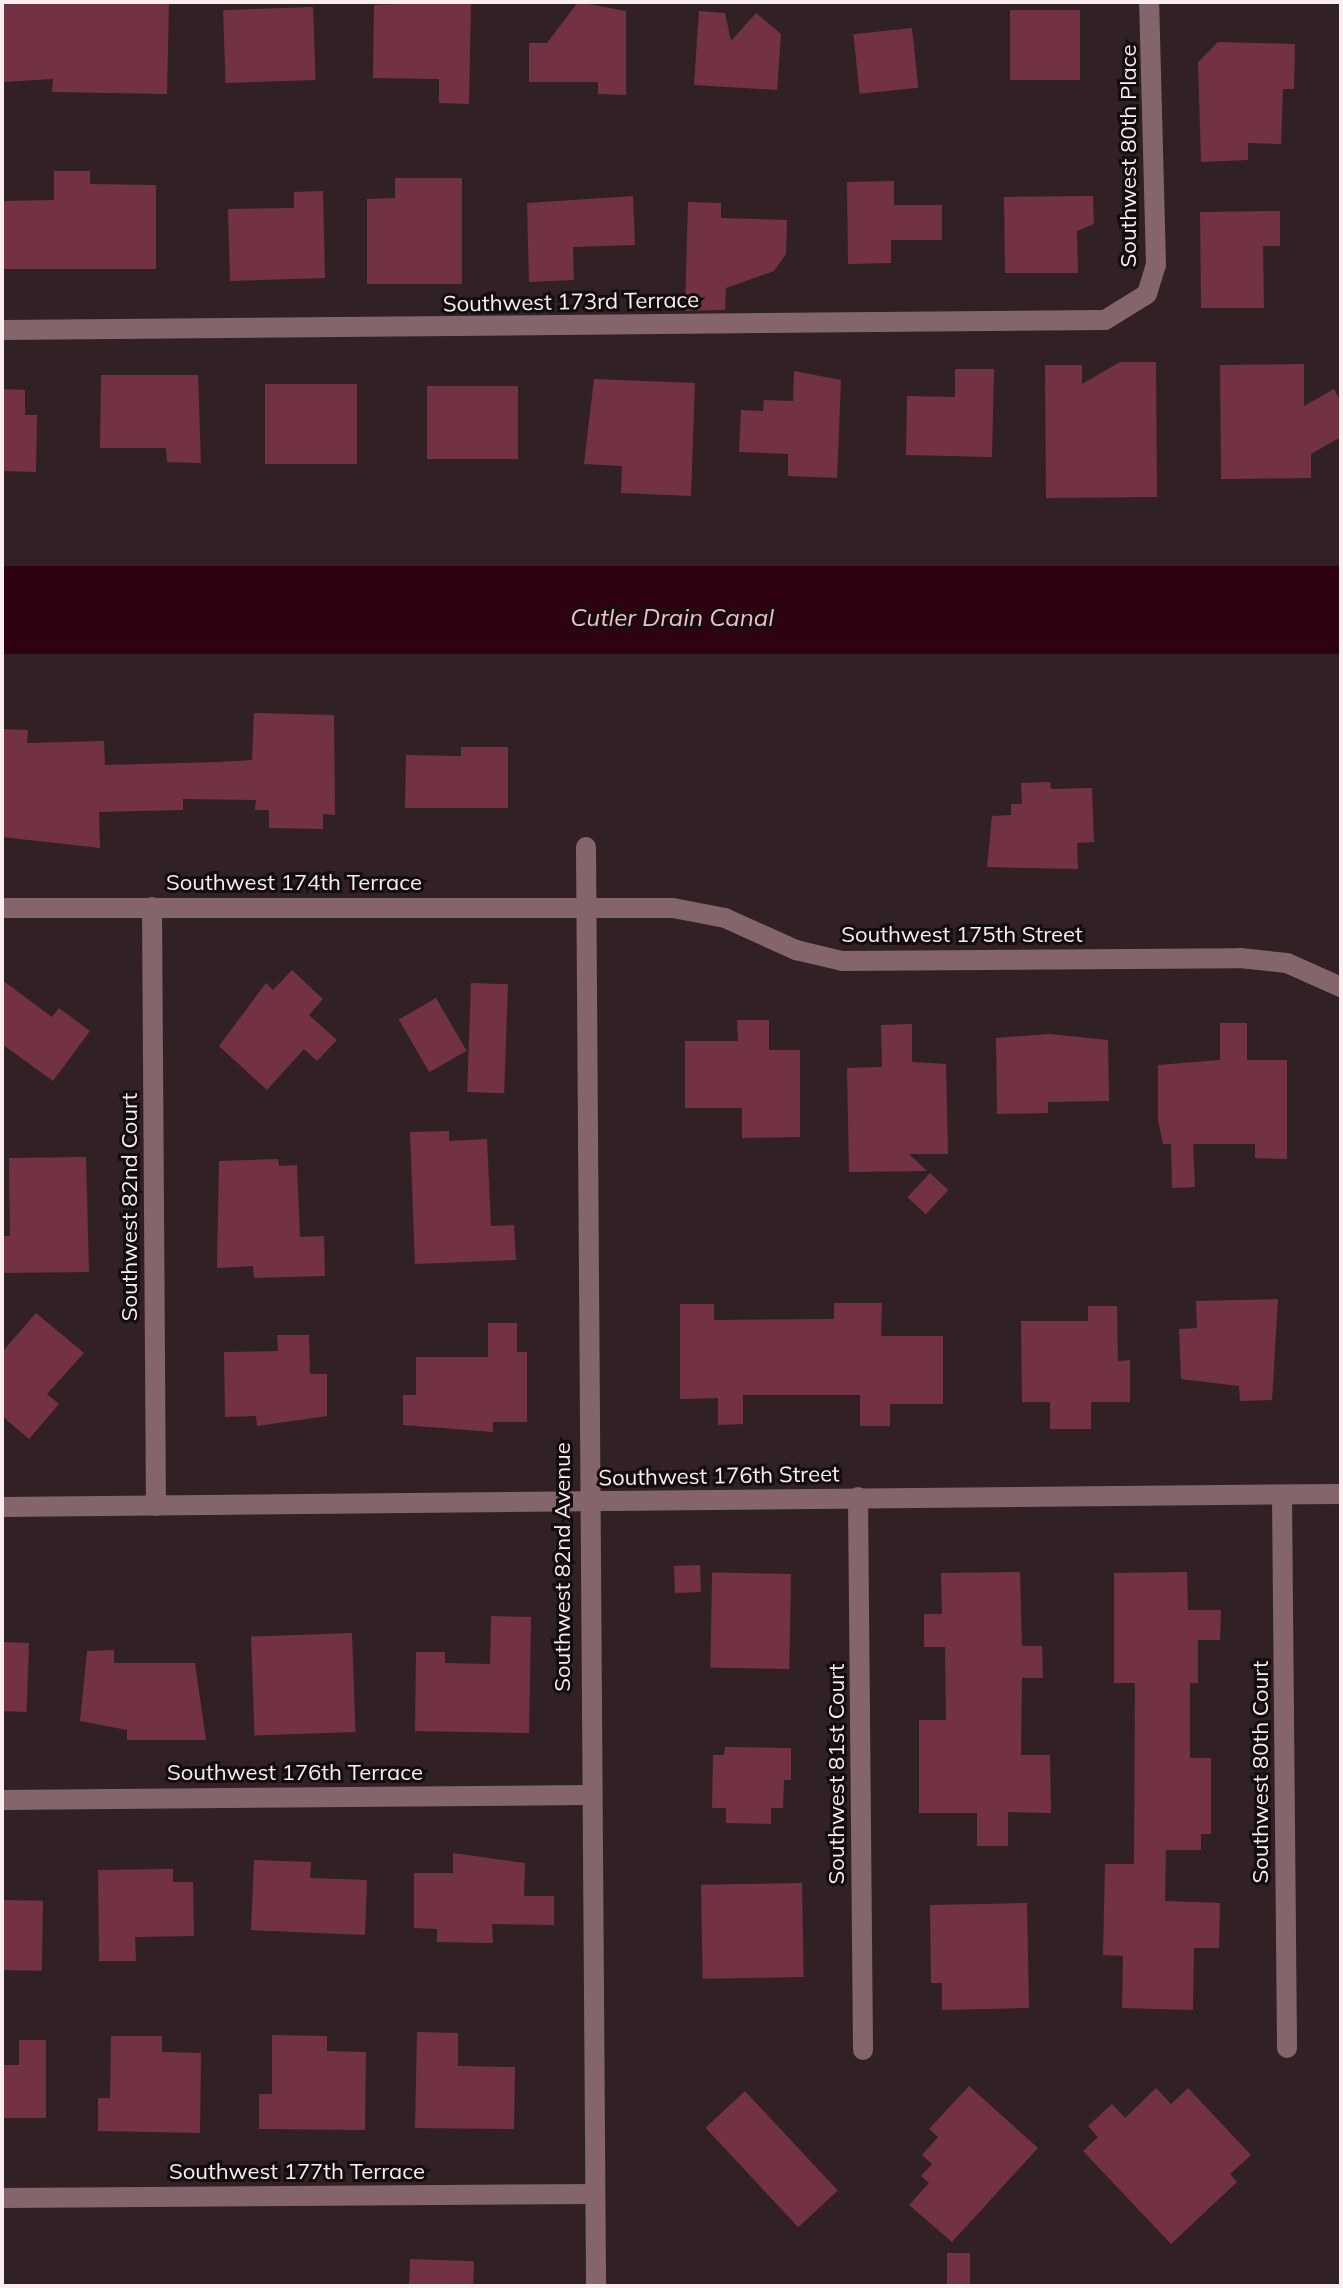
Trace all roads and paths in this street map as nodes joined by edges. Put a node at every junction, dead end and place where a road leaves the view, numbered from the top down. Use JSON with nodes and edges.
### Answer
{"nodes":[{"id":1,"x":1149,"y":2,"type":"edge"},
{"id":2,"x":1137,"y":305,"type":"joint"},
{"id":3,"x":2,"y":330,"type":"edge"},
{"id":4,"x":586,"y":847,"type":"dead end"},
{"id":5,"x":586,"y":906,"type":"junction"},
{"id":6,"x":152,"y":907,"type":"junction"},
{"id":7,"x":2,"y":908,"type":"edge"},
{"id":8,"x":1341,"y":987,"type":"edge"},
{"id":9,"x":1341,"y":1494,"type":"edge"},
{"id":10,"x":1282,"y":1495,"type":"junction"},
{"id":11,"x":858,"y":1497,"type":"junction"},
{"id":12,"x":587,"y":1503,"type":"junction"},
{"id":13,"x":156,"y":1506,"type":"junction"},
{"id":14,"x":2,"y":1507,"type":"edge"},
{"id":15,"x":588,"y":1795,"type":"junction"},
{"id":16,"x":2,"y":1800,"type":"edge"},
{"id":17,"x":1287,"y":2048,"type":"dead end"},
{"id":18,"x":863,"y":2050,"type":"dead end"},
{"id":19,"x":593,"y":2194,"type":"junction"},
{"id":20,"x":2,"y":2198,"type":"edge"},
{"id":21,"x":596,"y":2286,"type":"edge"}],
"edges":[{"from":1,"to":2,"type":"street","name":"Southwest 80th Place"},
{"from":2,"to":3,"type":"street","name":"Southwest 173rd Terrace"},
{"from":4,"to":5,"type":"street","name":"Southwest 82nd Avenue"},
{"from":5,"to":6,"type":"street","name":"Southwest 174th Terrace"},
{"from":5,"to":8,"type":"street","name":"Southwest 175th Street"},
{"from":5,"to":12,"type":"street","name":"Southwest 82nd Avenue"},
{"from":6,"to":7,"type":"street","name":"Southwest 174th Terrace"},
{"from":6,"to":13,"type":"street","name":"Southwest 82nd Court"},
{"from":9,"to":10,"type":"street","name":"Southwest 176th Street"},
{"from":10,"to":11,"type":"street","name":"Southwest 176th Street"},
{"from":10,"to":17,"type":"street","name":"Southwest 80th Court"},
{"from":11,"to":12,"type":"street","name":"Southwest 176th Street"},
{"from":11,"to":18,"type":"street","name":"Southwest 81st Court"},
{"from":12,"to":13,"type":"street","name":"Southwest 176th Street"},
{"from":12,"to":15,"type":"street","name":"Southwest 82nd Avenue"},
{"from":13,"to":14,"type":"street","name":"Southwest 176th Street"},
{"from":15,"to":16,"type":"street","name":"Southwest 176th Terrace"},
{"from":15,"to":19,"type":"street","name":"Southwest 82nd Avenue"},
{"from":19,"to":20,"type":"street","name":"Southwest 177th Terrace"},
{"from":19,"to":21,"type":"street","name":"Southwest 82nd Avenue"}]}
